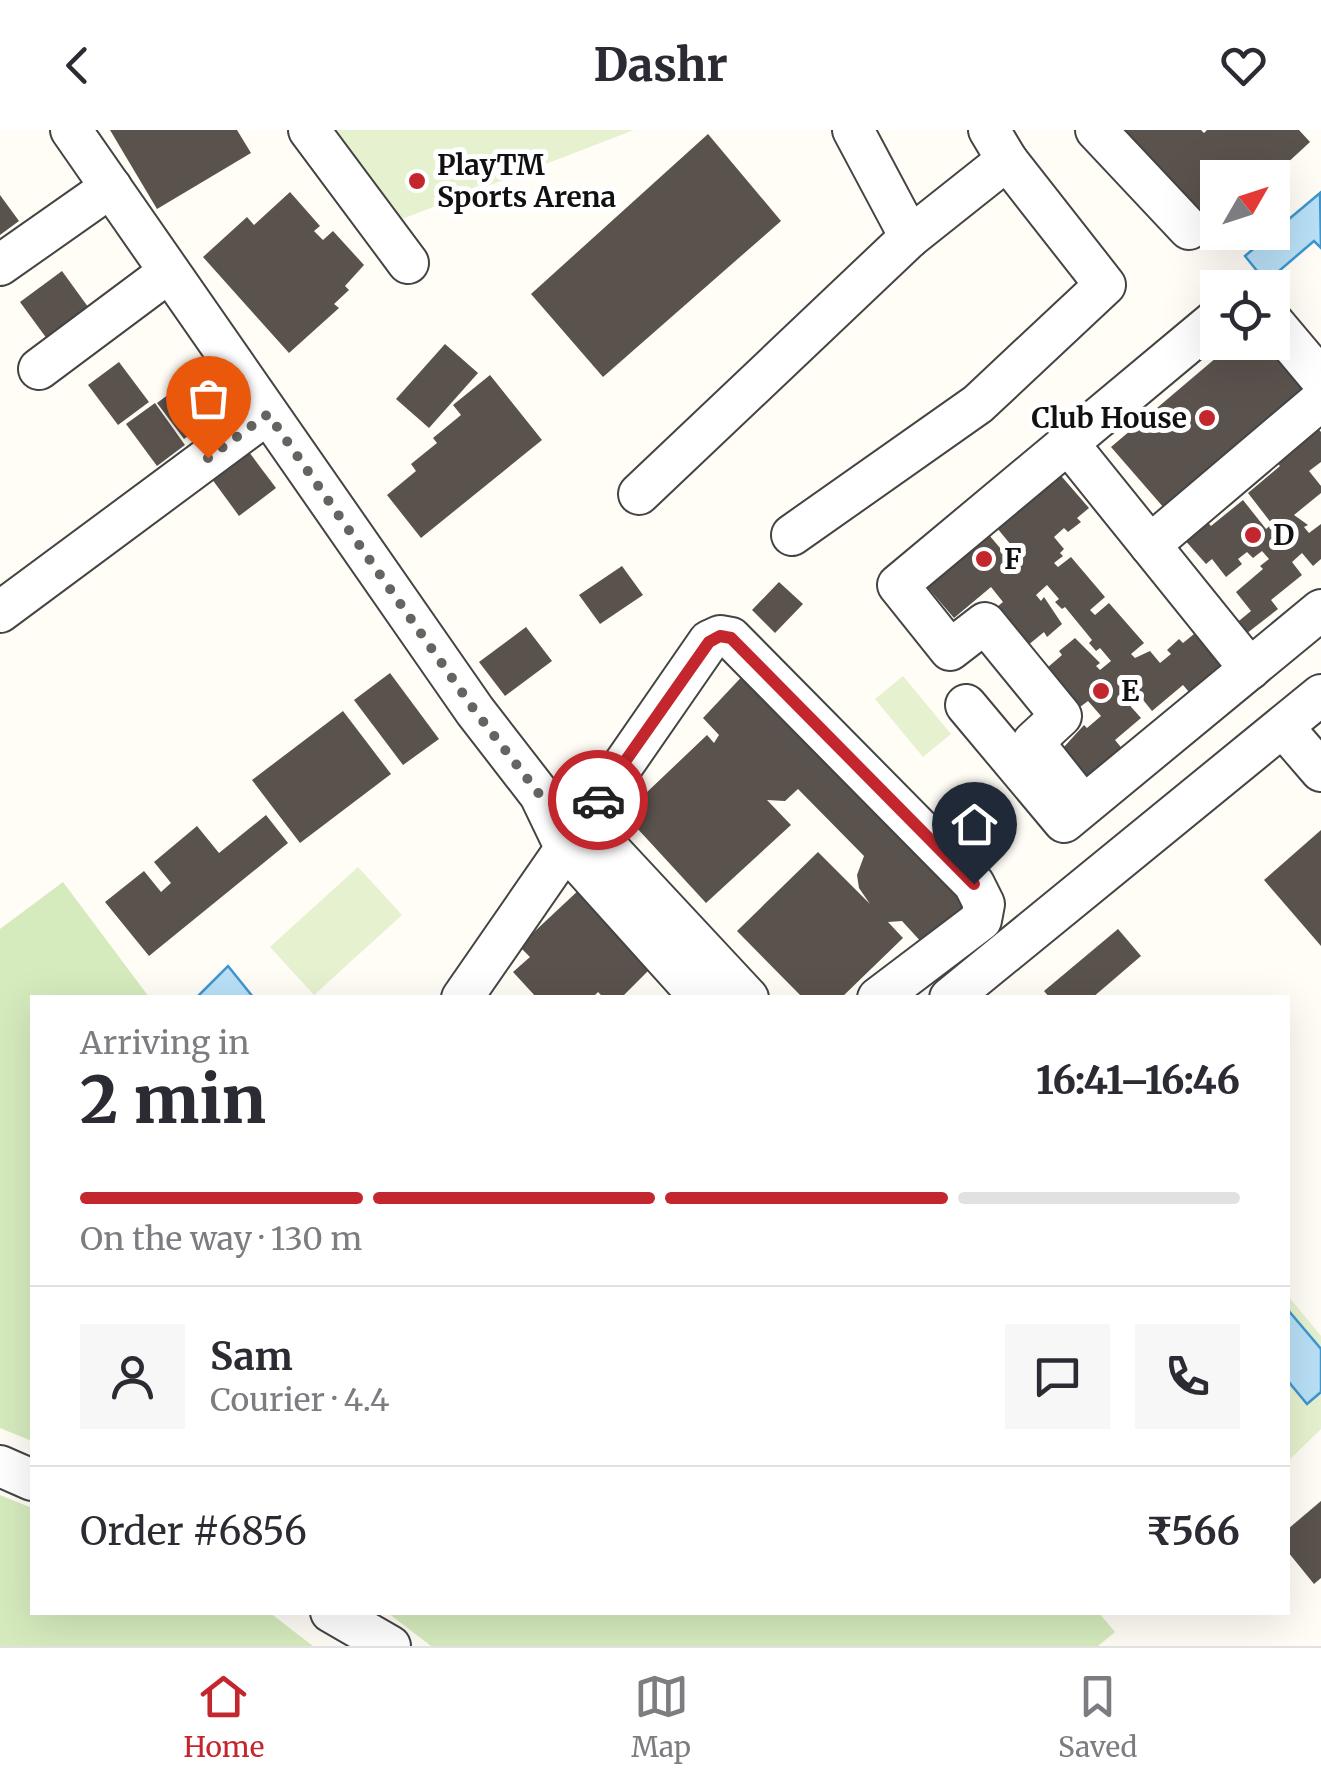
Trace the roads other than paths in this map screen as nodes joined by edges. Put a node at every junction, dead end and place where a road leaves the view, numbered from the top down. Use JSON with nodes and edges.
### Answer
{"nodes":[{"id":1,"x":71,"y":130,"type":"edge"},
{"id":2,"x":310,"y":130,"type":"edge"},
{"id":3,"x":853,"y":130,"type":"edge"},
{"id":4,"x":1096,"y":130,"type":"edge"},
{"id":5,"x":998,"y":145,"type":"edge"},
{"id":6,"x":111,"y":187,"type":"junction"},
{"id":7,"x":1190,"y":229,"type":"dead end"},
{"id":8,"x":910,"y":237,"type":"junction"},
{"id":9,"x":408,"y":262,"type":"dead end"},
{"id":10,"x":0,"y":265,"type":"edge"},
{"id":11,"x":169,"y":272,"type":"junction"},
{"id":12,"x":1200,"y":333,"type":"edge"},
{"id":13,"x":1290,"y":342,"type":"edge"},
{"id":14,"x":39,"y":369,"type":"dead end"},
{"id":15,"x":1321,"y":379,"type":"edge"},
{"id":16,"x":1321,"y":400,"type":"edge"},
{"id":17,"x":268,"y":414,"type":"junction"},
{"id":18,"x":1068,"y":442,"type":"junction"},
{"id":19,"x":639,"y":494,"type":"dead end"},
{"id":20,"x":792,"y":535,"type":"dead end"},
{"id":21,"x":1150,"y":545,"type":"junction"},
{"id":22,"x":1321,"y":610,"type":"edge"},
{"id":23,"x":0,"y":612,"type":"edge"},
{"id":24,"x":1250,"y":669,"type":"junction"},
{"id":25,"x":1321,"y":696,"type":"edge"},
{"id":26,"x":966,"y":704,"type":"dead end"},
{"id":27,"x":1282,"y":727,"type":"junction"},
{"id":28,"x":1321,"y":771,"type":"edge"},
{"id":29,"x":1084,"y":806,"type":"junction"},
{"id":30,"x":574,"y":834,"type":"junction"},
{"id":31,"x":723,"y":993,"type":"edge"},
{"id":32,"x":464,"y":995,"type":"edge"},
{"id":33,"x":882,"y":995,"type":"edge"},
{"id":34,"x":954,"y":995,"type":"edge"},
{"id":35,"x":0,"y":1466,"type":"edge"},
{"id":36,"x":30,"y":1479,"type":"edge"},
{"id":37,"x":335,"y":1615,"type":"edge"},
{"id":38,"x":390,"y":1646,"type":"edge"}],
"edges":[{"from":1,"to":6,"type":"street"},
{"from":2,"to":9,"type":"street"},
{"from":3,"to":8,"type":"street"},
{"from":4,"to":7,"type":"street"},
{"from":5,"to":8,"type":"street"},
{"from":5,"to":20,"type":"street"},
{"from":6,"to":10,"type":"street"},
{"from":6,"to":11,"type":"street"},
{"from":8,"to":19,"type":"street"},
{"from":11,"to":14,"type":"street"},
{"from":11,"to":17,"type":"street"},
{"from":12,"to":18,"type":"street"},
{"from":13,"to":15,"type":"street"},
{"from":16,"to":21,"type":"street"},
{"from":17,"to":23,"type":"street"},
{"from":17,"to":30,"type":"street"},
{"from":18,"to":21,"type":"street"},
{"from":18,"to":29,"type":"street"},
{"from":21,"to":24,"type":"street"},
{"from":22,"to":24,"type":"street"},
{"from":24,"to":29,"type":"street"},
{"from":25,"to":27,"type":"street"},
{"from":26,"to":29,"type":"street"},
{"from":27,"to":28,"type":"street"},
{"from":27,"to":34,"type":"street"},
{"from":30,"to":31,"type":"street"},
{"from":30,"to":32,"type":"street"},
{"from":30,"to":33,"type":"street"},
{"from":35,"to":36,"type":"street"},
{"from":37,"to":38,"type":"street"}]}
